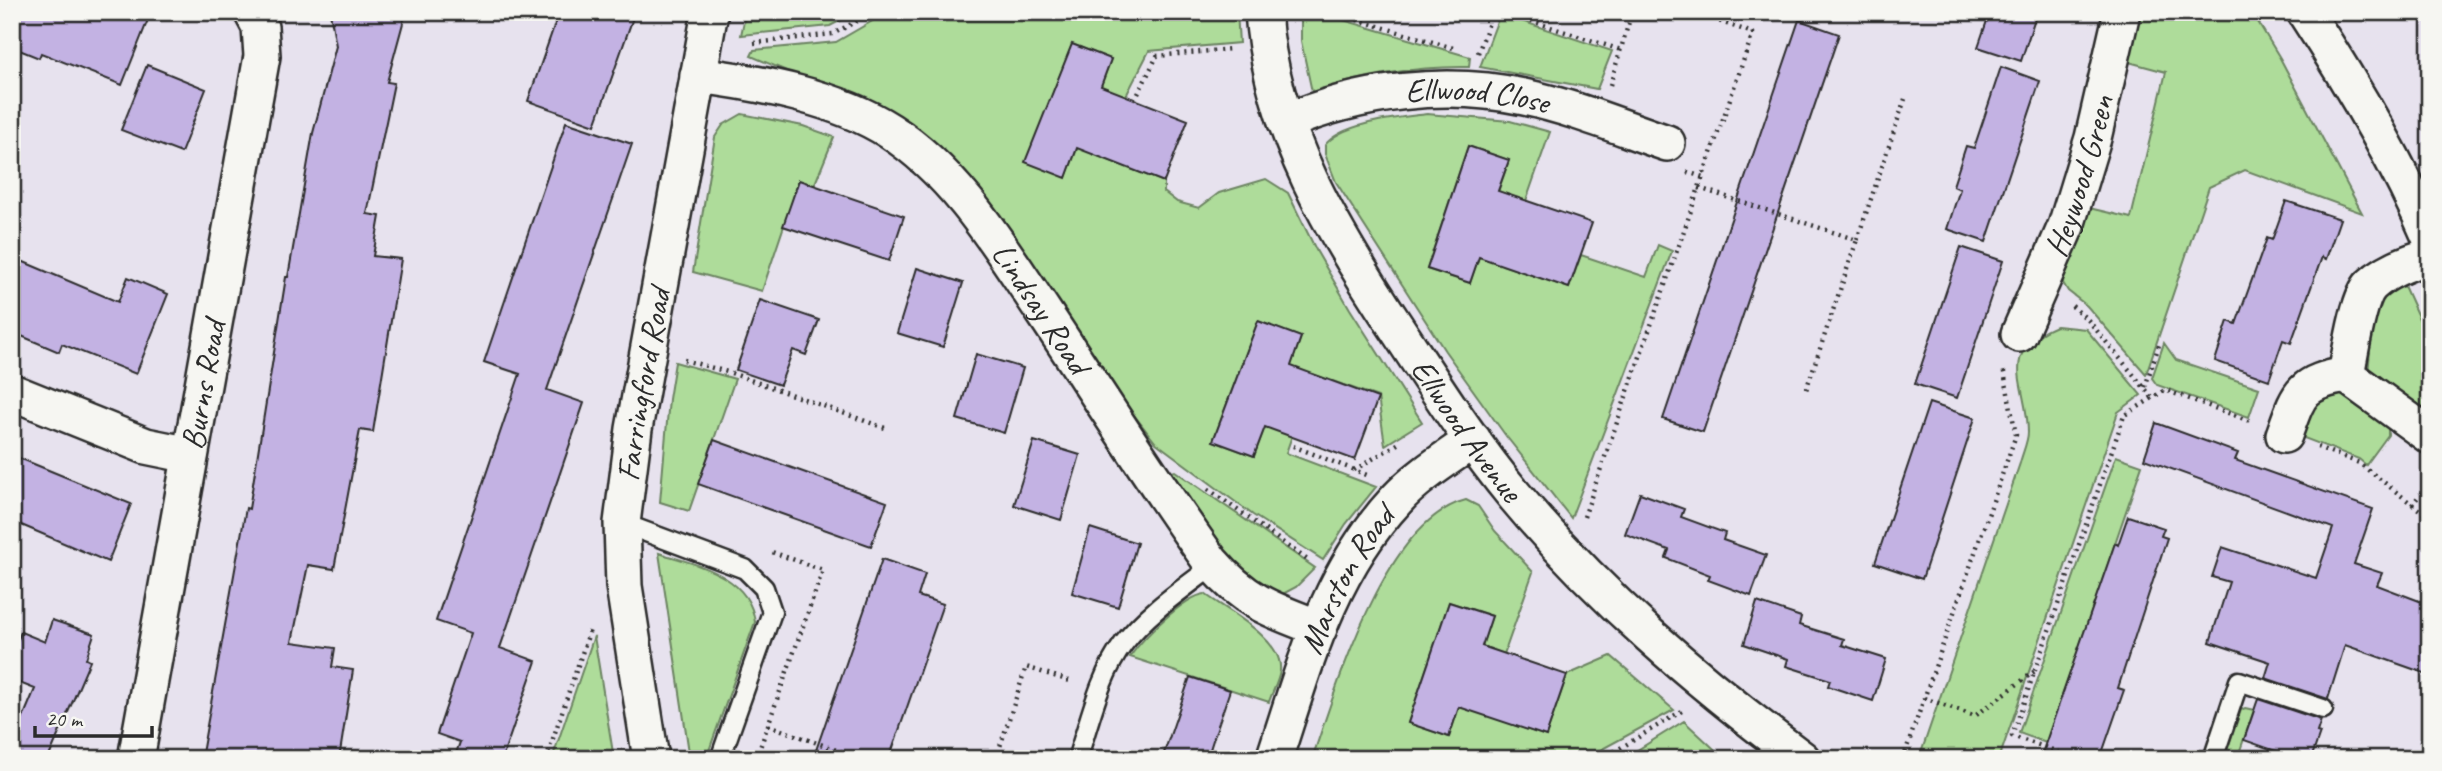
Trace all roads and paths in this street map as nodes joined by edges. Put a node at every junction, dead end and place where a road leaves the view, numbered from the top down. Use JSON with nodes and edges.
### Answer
{"nodes":[{"id":1,"x":710,"y":12,"type":"edge"},
{"id":2,"x":873,"y":12,"type":"edge"},
{"id":3,"x":1263,"y":12,"type":"edge"},
{"id":4,"x":1331,"y":12,"type":"edge"},
{"id":5,"x":1493,"y":12,"type":"edge"},
{"id":6,"x":1504,"y":12,"type":"edge"},
{"id":7,"x":1632,"y":12,"type":"edge"},
{"id":8,"x":1692,"y":12,"type":"edge"},
{"id":9,"x":2122,"y":12,"type":"edge"},
{"id":10,"x":2305,"y":12,"type":"edge"},
{"id":11,"x":252,"y":13,"type":"edge"},
{"id":12,"x":1267,"y":46,"type":"junction"},
{"id":13,"x":1621,"y":50,"type":"junction"},
{"id":14,"x":1464,"y":51,"type":"dead end"},
{"id":15,"x":1477,"y":55,"type":"dead end"},
{"id":16,"x":698,"y":75,"type":"junction"},
{"id":17,"x":1138,"y":94,"type":"dead end"},
{"id":18,"x":1906,"y":96,"type":"dead end"},
{"id":19,"x":1599,"y":120,"type":"junction"},
{"id":20,"x":1286,"y":122,"type":"junction"},
{"id":21,"x":1667,"y":143,"type":"dead end"},
{"id":22,"x":1699,"y":188,"type":"junction"},
{"id":23,"x":2430,"y":237,"type":"edge"},
{"id":24,"x":1857,"y":240,"type":"junction"},
{"id":25,"x":2430,"y":256,"type":"edge"},
{"id":26,"x":2042,"y":281,"type":"junction"},
{"id":27,"x":2020,"y":334,"type":"joint"},
{"id":28,"x":2160,"y":342,"type":"dead end"},
{"id":29,"x":649,"y":350,"type":"junction"},
{"id":30,"x":2346,"y":375,"type":"junction"},
{"id":31,"x":2145,"y":388,"type":"junction"},
{"id":32,"x":1806,"y":390,"type":"dead end"},
{"id":33,"x":12,"y":392,"type":"edge"},
{"id":34,"x":2152,"y":397,"type":"junction"},
{"id":35,"x":2281,"y":422,"type":"junction"},
{"id":36,"x":886,"y":428,"type":"dead end"},
{"id":37,"x":2430,"y":436,"type":"edge"},
{"id":38,"x":1473,"y":440,"type":"junction"},
{"id":39,"x":1293,"y":446,"type":"dead end"},
{"id":40,"x":190,"y":455,"type":"junction"},
{"id":41,"x":2430,"y":481,"type":"edge"},
{"id":42,"x":1207,"y":488,"type":"dead end"},
{"id":43,"x":1406,"y":491,"type":"junction"},
{"id":44,"x":2412,"y":505,"type":"junction"},
{"id":45,"x":2430,"y":518,"type":"edge"},
{"id":46,"x":622,"y":523,"type":"junction"},
{"id":47,"x":1570,"y":558,"type":"junction"},
{"id":48,"x":1214,"y":565,"type":"junction"},
{"id":49,"x":1339,"y":581,"type":"junction"},
{"id":50,"x":624,"y":586,"type":"junction"},
{"id":51,"x":1319,"y":628,"type":"junction"},
{"id":52,"x":2035,"y":671,"type":"junction"},
{"id":53,"x":1100,"y":691,"type":"junction"},
{"id":54,"x":1713,"y":691,"type":"junction"},
{"id":55,"x":1924,"y":698,"type":"junction"},
{"id":56,"x":2323,"y":709,"type":"dead end"},
{"id":57,"x":768,"y":725,"type":"dead end"},
{"id":58,"x":1785,"y":753,"type":"edge"},
{"id":59,"x":136,"y":759,"type":"edge"},
{"id":60,"x":546,"y":759,"type":"edge"},
{"id":61,"x":651,"y":759,"type":"edge"},
{"id":62,"x":720,"y":759,"type":"edge"},
{"id":63,"x":861,"y":759,"type":"edge"},
{"id":64,"x":996,"y":759,"type":"edge"},
{"id":65,"x":1077,"y":759,"type":"edge"},
{"id":66,"x":1274,"y":759,"type":"edge"},
{"id":67,"x":1602,"y":759,"type":"edge"},
{"id":68,"x":1903,"y":759,"type":"edge"},
{"id":69,"x":2079,"y":759,"type":"edge"},
{"id":70,"x":2213,"y":759,"type":"edge"}],
"edges":[{"from":1,"to":16,"type":"street","name":"Farringford Road"},
{"from":2,"to":16,"type":"path"},
{"from":3,"to":12,"type":"street","name":"Ellwood Avenue"},
{"from":4,"to":14,"type":"path"},
{"from":5,"to":15,"type":"path"},
{"from":6,"to":13,"type":"path"},
{"from":7,"to":13,"type":"path"},
{"from":8,"to":22,"type":"path"},
{"from":9,"to":26,"type":"street","name":"Heywood Green"},
{"from":10,"to":23,"type":"street"},
{"from":11,"to":40,"type":"street","name":"Burns Road"},
{"from":12,"to":17,"type":"path"},
{"from":12,"to":20,"type":"street","name":"Ellwood Avenue"},
{"from":13,"to":19,"type":"path"},
{"from":16,"to":29,"type":"street","name":"Farringford Road"},
{"from":16,"to":48,"type":"street","name":"Lindsay Road"},
{"from":18,"to":24,"type":"path"},
{"from":19,"to":20,"type":"street","name":"Ellwood Close"},
{"from":19,"to":21,"type":"street","name":"Ellwood Close"},
{"from":20,"to":38,"type":"street","name":"Ellwood Avenue"},
{"from":22,"to":24,"type":"path"},
{"from":22,"to":47,"type":"path"},
{"from":24,"to":32,"type":"path"},
{"from":25,"to":30,"type":"street"},
{"from":26,"to":27,"type":"street","name":"Heywood Green"},
{"from":26,"to":31,"type":"path"},
{"from":27,"to":55,"type":"path"},
{"from":28,"to":31,"type":"path"},
{"from":29,"to":36,"type":"path"},
{"from":29,"to":46,"type":"street","name":"Farringford Road"},
{"from":30,"to":35,"type":"street"},
{"from":30,"to":37,"type":"street"},
{"from":31,"to":34,"type":"path"},
{"from":33,"to":40,"type":"street"},
{"from":34,"to":35,"type":"path"},
{"from":34,"to":52,"type":"path"},
{"from":35,"to":44,"type":"path"},
{"from":38,"to":43,"type":"street","name":"Marston Road"},
{"from":38,"to":47,"type":"street","name":"Ellwood Avenue"},
{"from":39,"to":43,"type":"path"},
{"from":40,"to":59,"type":"street","name":"Burns Road"},
{"from":41,"to":44,"type":"path"},
{"from":42,"to":49,"type":"path"},
{"from":43,"to":49,"type":"street","name":"Marston Road"},
{"from":44,"to":45,"type":"path"},
{"from":46,"to":50,"type":"street","name":"Farringford Road"},
{"from":46,"to":62,"type":"lane"},
{"from":47,"to":54,"type":"street","name":"Ellwood Avenue"},
{"from":48,"to":51,"type":"street","name":"Lindsay Road"},
{"from":48,"to":53,"type":"lane"},
{"from":49,"to":51,"type":"street","name":"Marston Road"},
{"from":50,"to":60,"type":"path"},
{"from":50,"to":61,"type":"street","name":"Farringford Road"},
{"from":51,"to":66,"type":"street","name":"Marston Road"},
{"from":52,"to":55,"type":"path"},
{"from":52,"to":69,"type":"path"},
{"from":53,"to":64,"type":"path"},
{"from":53,"to":65,"type":"lane"},
{"from":54,"to":58,"type":"street","name":"Ellwood Avenue"},
{"from":54,"to":67,"type":"path"},
{"from":55,"to":68,"type":"path"},
{"from":56,"to":70,"type":"lane"},
{"from":57,"to":63,"type":"path"}]}
